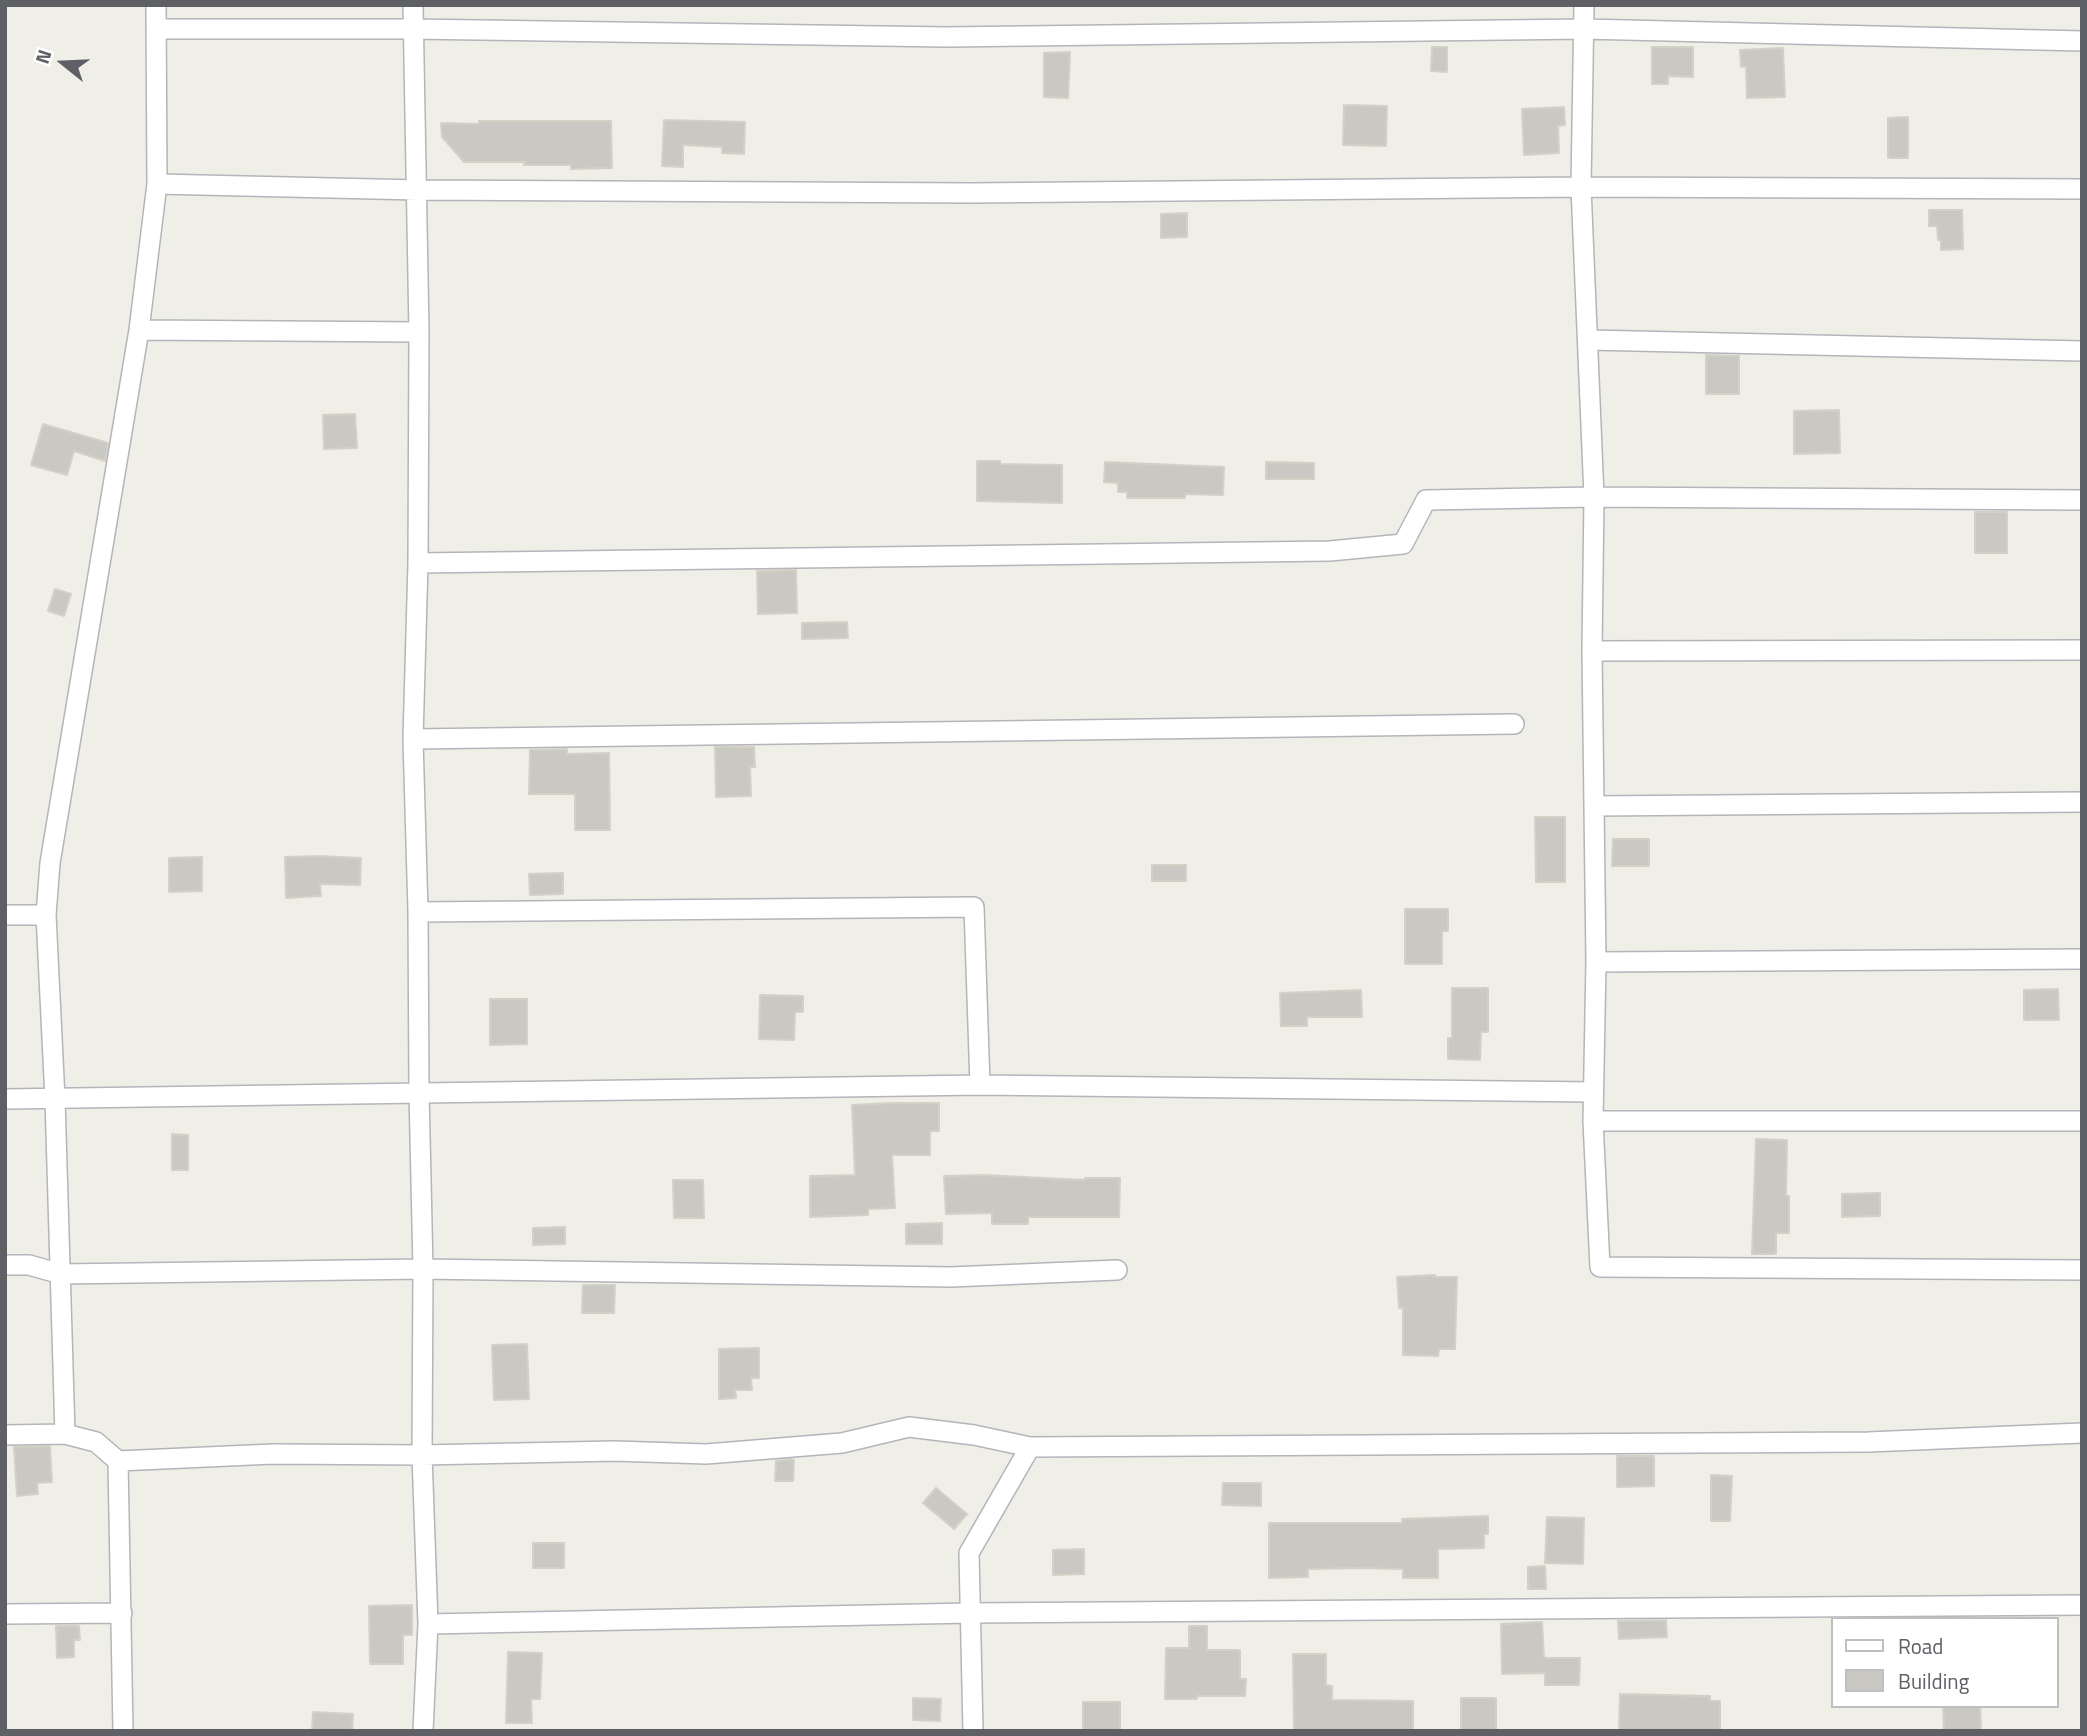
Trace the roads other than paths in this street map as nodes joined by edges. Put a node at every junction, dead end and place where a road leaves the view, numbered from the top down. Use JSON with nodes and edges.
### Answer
{"nodes":[{"id":1,"x":156,"y":5,"type":"edge"},
{"id":2,"x":413,"y":5,"type":"edge"},
{"id":3,"x":1584,"y":5,"type":"edge"},
{"id":4,"x":156,"y":29,"type":"junction"},
{"id":5,"x":413,"y":29,"type":"junction"},
{"id":6,"x":1584,"y":29,"type":"junction"},
{"id":7,"x":2082,"y":41,"type":"edge"},
{"id":8,"x":157,"y":184,"type":"junction"},
{"id":9,"x":1581,"y":187,"type":"junction"},
{"id":10,"x":418,"y":190,"type":"junction"},
{"id":11,"x":2082,"y":190,"type":"edge"},
{"id":12,"x":139,"y":330,"type":"junction"},
{"id":13,"x":419,"y":332,"type":"junction"},
{"id":14,"x":1589,"y":340,"type":"junction"},
{"id":15,"x":2082,"y":351,"type":"edge"},
{"id":16,"x":1594,"y":497,"type":"junction"},
{"id":17,"x":2082,"y":500,"type":"edge"},
{"id":18,"x":418,"y":564,"type":"junction"},
{"id":19,"x":2082,"y":650,"type":"edge"},
{"id":20,"x":1592,"y":652,"type":"junction"},
{"id":21,"x":1514,"y":724,"type":"dead end"},
{"id":22,"x":413,"y":739,"type":"junction"},
{"id":23,"x":2082,"y":802,"type":"edge"},
{"id":24,"x":1595,"y":806,"type":"junction"},
{"id":25,"x":418,"y":912,"type":"junction"},
{"id":26,"x":5,"y":915,"type":"edge"},
{"id":27,"x":46,"y":915,"type":"junction"},
{"id":28,"x":2082,"y":960,"type":"edge"},
{"id":29,"x":1596,"y":962,"type":"junction"},
{"id":30,"x":980,"y":1085,"type":"junction"},
{"id":31,"x":419,"y":1091,"type":"junction"},
{"id":32,"x":1594,"y":1092,"type":"junction"},
{"id":33,"x":55,"y":1098,"type":"junction"},
{"id":34,"x":5,"y":1099,"type":"edge"},
{"id":35,"x":1593,"y":1121,"type":"junction"},
{"id":36,"x":2082,"y":1121,"type":"edge"},
{"id":37,"x":5,"y":1265,"type":"edge"},
{"id":38,"x":423,"y":1269,"type":"junction"},
{"id":39,"x":1117,"y":1270,"type":"dead end"},
{"id":40,"x":2082,"y":1270,"type":"edge"},
{"id":41,"x":61,"y":1274,"type":"junction"},
{"id":42,"x":2082,"y":1433,"type":"edge"},
{"id":43,"x":65,"y":1434,"type":"junction"},
{"id":44,"x":5,"y":1435,"type":"edge"},
{"id":45,"x":1030,"y":1447,"type":"junction"},
{"id":46,"x":422,"y":1455,"type":"junction"},
{"id":47,"x":118,"y":1461,"type":"junction"},
{"id":48,"x":2082,"y":1605,"type":"edge"},
{"id":49,"x":122,"y":1613,"type":"junction"},
{"id":50,"x":970,"y":1613,"type":"junction"},
{"id":51,"x":5,"y":1615,"type":"edge"},
{"id":52,"x":428,"y":1624,"type":"junction"},
{"id":53,"x":123,"y":1731,"type":"edge"},
{"id":54,"x":422,"y":1731,"type":"edge"},
{"id":55,"x":973,"y":1731,"type":"edge"}],
"edges":[{"from":1,"to":4,"type":"street"},
{"from":2,"to":5,"type":"street"},
{"from":3,"to":6,"type":"street"},
{"from":4,"to":5,"type":"street"},
{"from":4,"to":8,"type":"street"},
{"from":5,"to":6,"type":"street"},
{"from":5,"to":10,"type":"street"},
{"from":6,"to":7,"type":"street"},
{"from":6,"to":9,"type":"street"},
{"from":8,"to":10,"type":"street"},
{"from":8,"to":12,"type":"street"},
{"from":9,"to":10,"type":"street"},
{"from":9,"to":11,"type":"street"},
{"from":9,"to":14,"type":"street"},
{"from":10,"to":13,"type":"street"},
{"from":12,"to":13,"type":"street"},
{"from":12,"to":27,"type":"street"},
{"from":13,"to":18,"type":"street"},
{"from":14,"to":15,"type":"street"},
{"from":14,"to":16,"type":"street"},
{"from":16,"to":17,"type":"street"},
{"from":16,"to":18,"type":"street"},
{"from":16,"to":20,"type":"street"},
{"from":18,"to":22,"type":"street"},
{"from":19,"to":20,"type":"street"},
{"from":20,"to":24,"type":"street"},
{"from":21,"to":22,"type":"street"},
{"from":22,"to":25,"type":"street"},
{"from":23,"to":24,"type":"street"},
{"from":24,"to":29,"type":"street"},
{"from":25,"to":30,"type":"street"},
{"from":25,"to":31,"type":"street"},
{"from":26,"to":27,"type":"street"},
{"from":27,"to":33,"type":"street"},
{"from":28,"to":29,"type":"street"},
{"from":29,"to":32,"type":"street"},
{"from":30,"to":31,"type":"street"},
{"from":30,"to":32,"type":"street"},
{"from":31,"to":33,"type":"street"},
{"from":31,"to":38,"type":"street"},
{"from":32,"to":35,"type":"street"},
{"from":33,"to":34,"type":"street"},
{"from":33,"to":41,"type":"street"},
{"from":35,"to":36,"type":"street"},
{"from":35,"to":40,"type":"street"},
{"from":37,"to":41,"type":"street"},
{"from":38,"to":39,"type":"street"},
{"from":38,"to":41,"type":"street"},
{"from":38,"to":46,"type":"street"},
{"from":41,"to":43,"type":"street"},
{"from":42,"to":45,"type":"street"},
{"from":43,"to":44,"type":"street"},
{"from":43,"to":47,"type":"street"},
{"from":45,"to":46,"type":"street"},
{"from":45,"to":50,"type":"street"},
{"from":46,"to":47,"type":"street"},
{"from":46,"to":52,"type":"street"},
{"from":47,"to":49,"type":"street"},
{"from":48,"to":50,"type":"street"},
{"from":49,"to":51,"type":"street"},
{"from":49,"to":53,"type":"street"},
{"from":50,"to":52,"type":"street"},
{"from":50,"to":55,"type":"street"},
{"from":52,"to":54,"type":"street"}]}
